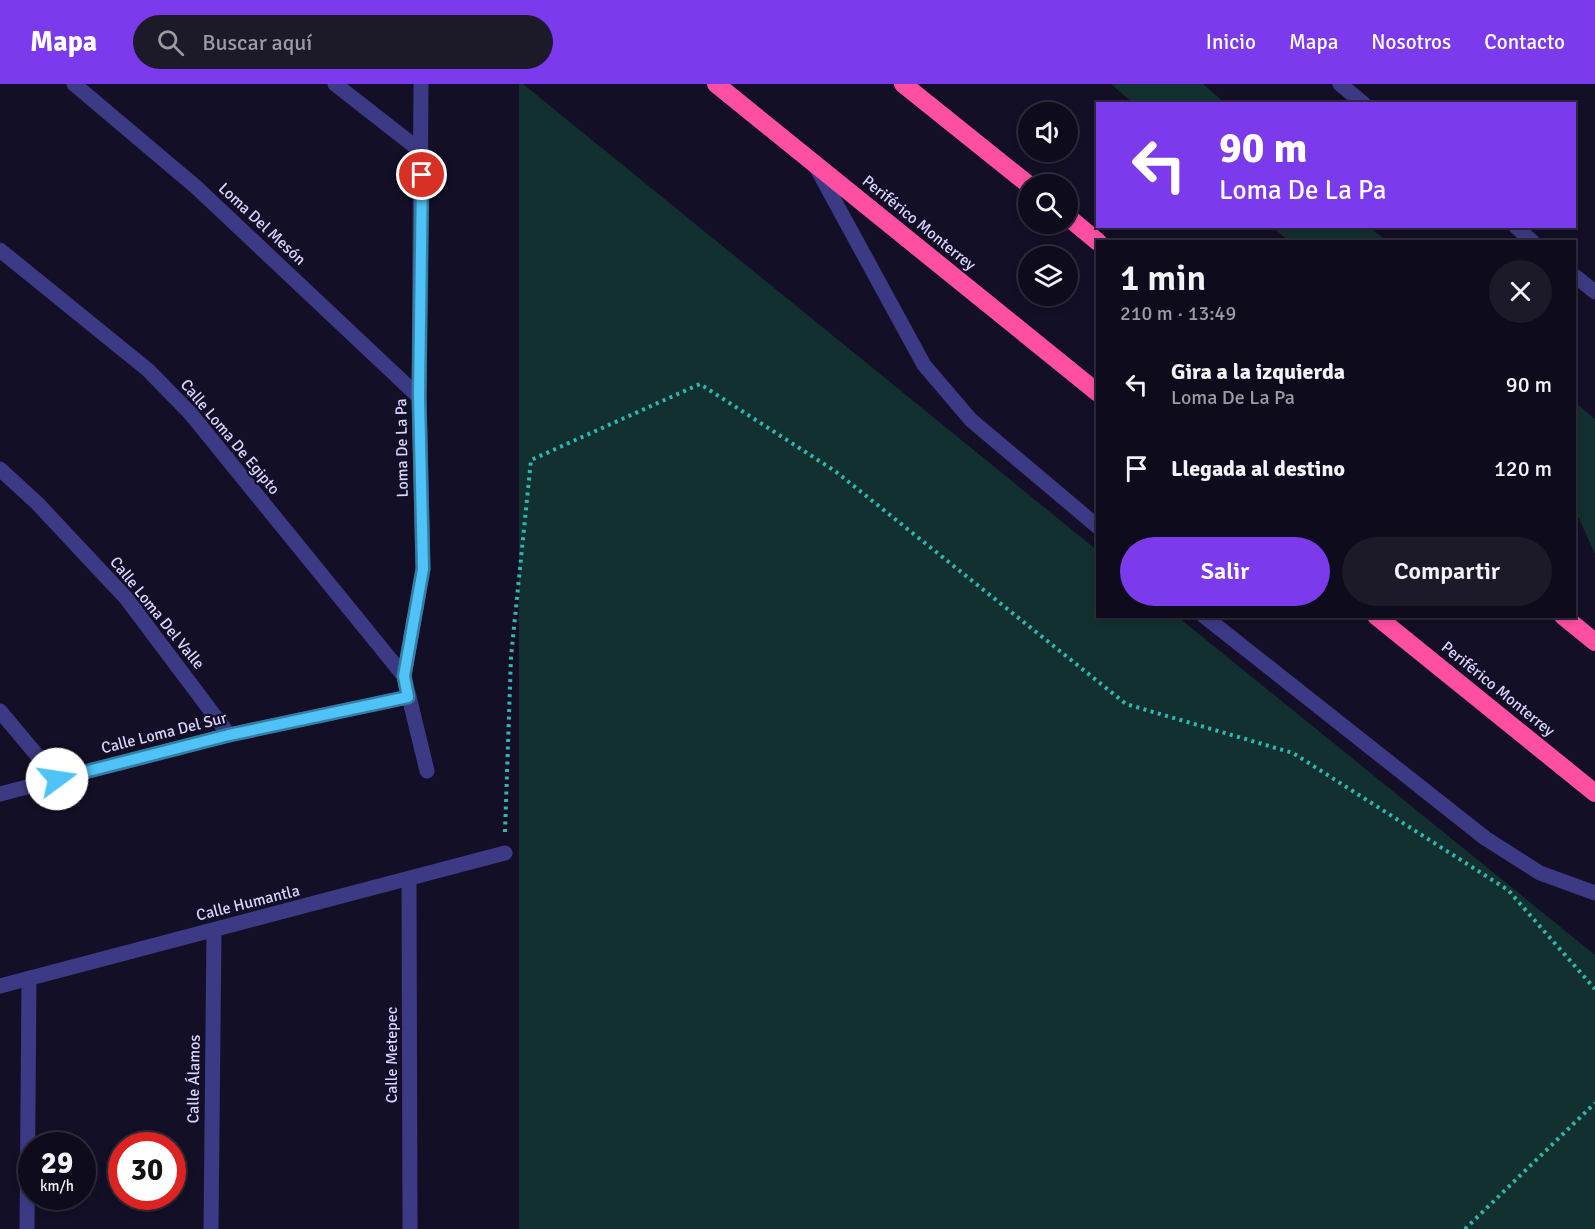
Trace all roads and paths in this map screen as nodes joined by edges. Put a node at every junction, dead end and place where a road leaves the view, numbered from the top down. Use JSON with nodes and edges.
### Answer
{"nodes":[{"id":1,"x":74,"y":84,"type":"edge"},
{"id":2,"x":335,"y":84,"type":"edge"},
{"id":3,"x":421,"y":84,"type":"edge"},
{"id":4,"x":716,"y":84,"type":"edge"},
{"id":5,"x":903,"y":84,"type":"edge"},
{"id":6,"x":1340,"y":84,"type":"edge"},
{"id":7,"x":1362,"y":102,"type":"edge"},
{"id":8,"x":422,"y":153,"type":"junction"},
{"id":9,"x":813,"y":163,"type":"junction"},
{"id":10,"x":1018,"y":176,"type":"edge"},
{"id":11,"x":1078,"y":225,"type":"edge"},
{"id":12,"x":1517,"y":228,"type":"edge"},
{"id":13,"x":1096,"y":240,"type":"edge"},
{"id":14,"x":1531,"y":240,"type":"edge"},
{"id":15,"x":0,"y":250,"type":"edge"},
{"id":16,"x":1576,"y":277,"type":"edge"},
{"id":17,"x":1595,"y":292,"type":"edge"},
{"id":18,"x":1096,"y":391,"type":"edge"},
{"id":19,"x":419,"y":396,"type":"junction"},
{"id":20,"x":0,"y":469,"type":"edge"},
{"id":21,"x":1096,"y":525,"type":"edge"},
{"id":22,"x":1207,"y":618,"type":"edge"},
{"id":23,"x":1378,"y":618,"type":"edge"},
{"id":24,"x":1565,"y":618,"type":"edge"},
{"id":25,"x":1595,"y":642,"type":"edge"},
{"id":26,"x":404,"y":676,"type":"junction"},
{"id":27,"x":408,"y":697,"type":"junction"},
{"id":28,"x":0,"y":711,"type":"edge"},
{"id":29,"x":229,"y":735,"type":"junction"},
{"id":30,"x":427,"y":771,"type":"dead end"},
{"id":31,"x":57,"y":779,"type":"junction"},
{"id":32,"x":1595,"y":793,"type":"edge"},
{"id":33,"x":0,"y":794,"type":"edge"},
{"id":34,"x":505,"y":853,"type":"joint"},
{"id":35,"x":409,"y":880,"type":"junction"},
{"id":36,"x":1595,"y":893,"type":"edge"},
{"id":37,"x":214,"y":930,"type":"junction"},
{"id":38,"x":29,"y":979,"type":"junction"},
{"id":39,"x":0,"y":986,"type":"edge"},
{"id":40,"x":1595,"y":989,"type":"edge"},
{"id":41,"x":1595,"y":1103,"type":"edge"},
{"id":42,"x":27,"y":1229,"type":"edge"},
{"id":43,"x":211,"y":1229,"type":"edge"},
{"id":44,"x":410,"y":1229,"type":"edge"},
{"id":45,"x":1465,"y":1229,"type":"edge"}],
"edges":[{"from":1,"to":19,"type":"street","name":"Loma Del Mesón"},
{"from":2,"to":8,"type":"street"},
{"from":3,"to":8,"type":"street","name":"Loma De La Pa"},
{"from":4,"to":9,"type":"highway","name":"Periférico Monterrey"},
{"from":5,"to":10,"type":"highway"},
{"from":6,"to":7,"type":"street"},
{"from":8,"to":19,"type":"street","name":"Loma De La Pa"},
{"from":9,"to":18,"type":"highway","name":"Periférico Monterrey"},
{"from":9,"to":21,"type":"street"},
{"from":11,"to":13,"type":"highway"},
{"from":12,"to":14,"type":"street"},
{"from":15,"to":26,"type":"street","name":"Calle Loma De Egipto"},
{"from":16,"to":17,"type":"street"},
{"from":19,"to":26,"type":"street","name":"Loma De La Pa"},
{"from":20,"to":29,"type":"street","name":"Calle Loma Del Valle"},
{"from":22,"to":36,"type":"street"},
{"from":23,"to":32,"type":"highway","name":"Periférico Monterrey"},
{"from":24,"to":25,"type":"highway"},
{"from":26,"to":27,"type":"street","name":"Loma De La Pa"},
{"from":27,"to":29,"type":"street","name":"Calle Loma Del Sur"},
{"from":27,"to":30,"type":"street","name":"Loma De La Pa"},
{"from":28,"to":31,"type":"street"},
{"from":29,"to":31,"type":"street","name":"Calle Loma Del Sur"},
{"from":31,"to":33,"type":"street","name":"Calle Loma Del Sur"},
{"from":34,"to":35,"type":"street","name":"Calle Humantla"},
{"from":34,"to":40,"type":"path"},
{"from":35,"to":37,"type":"street","name":"Calle Humantla"},
{"from":35,"to":44,"type":"street","name":"Calle Metepec"},
{"from":37,"to":38,"type":"street","name":"Calle Humantla"},
{"from":37,"to":43,"type":"street","name":"Calle Álamos"},
{"from":38,"to":39,"type":"street","name":"Calle Humantla"},
{"from":38,"to":42,"type":"street"},
{"from":41,"to":45,"type":"path"}]}
